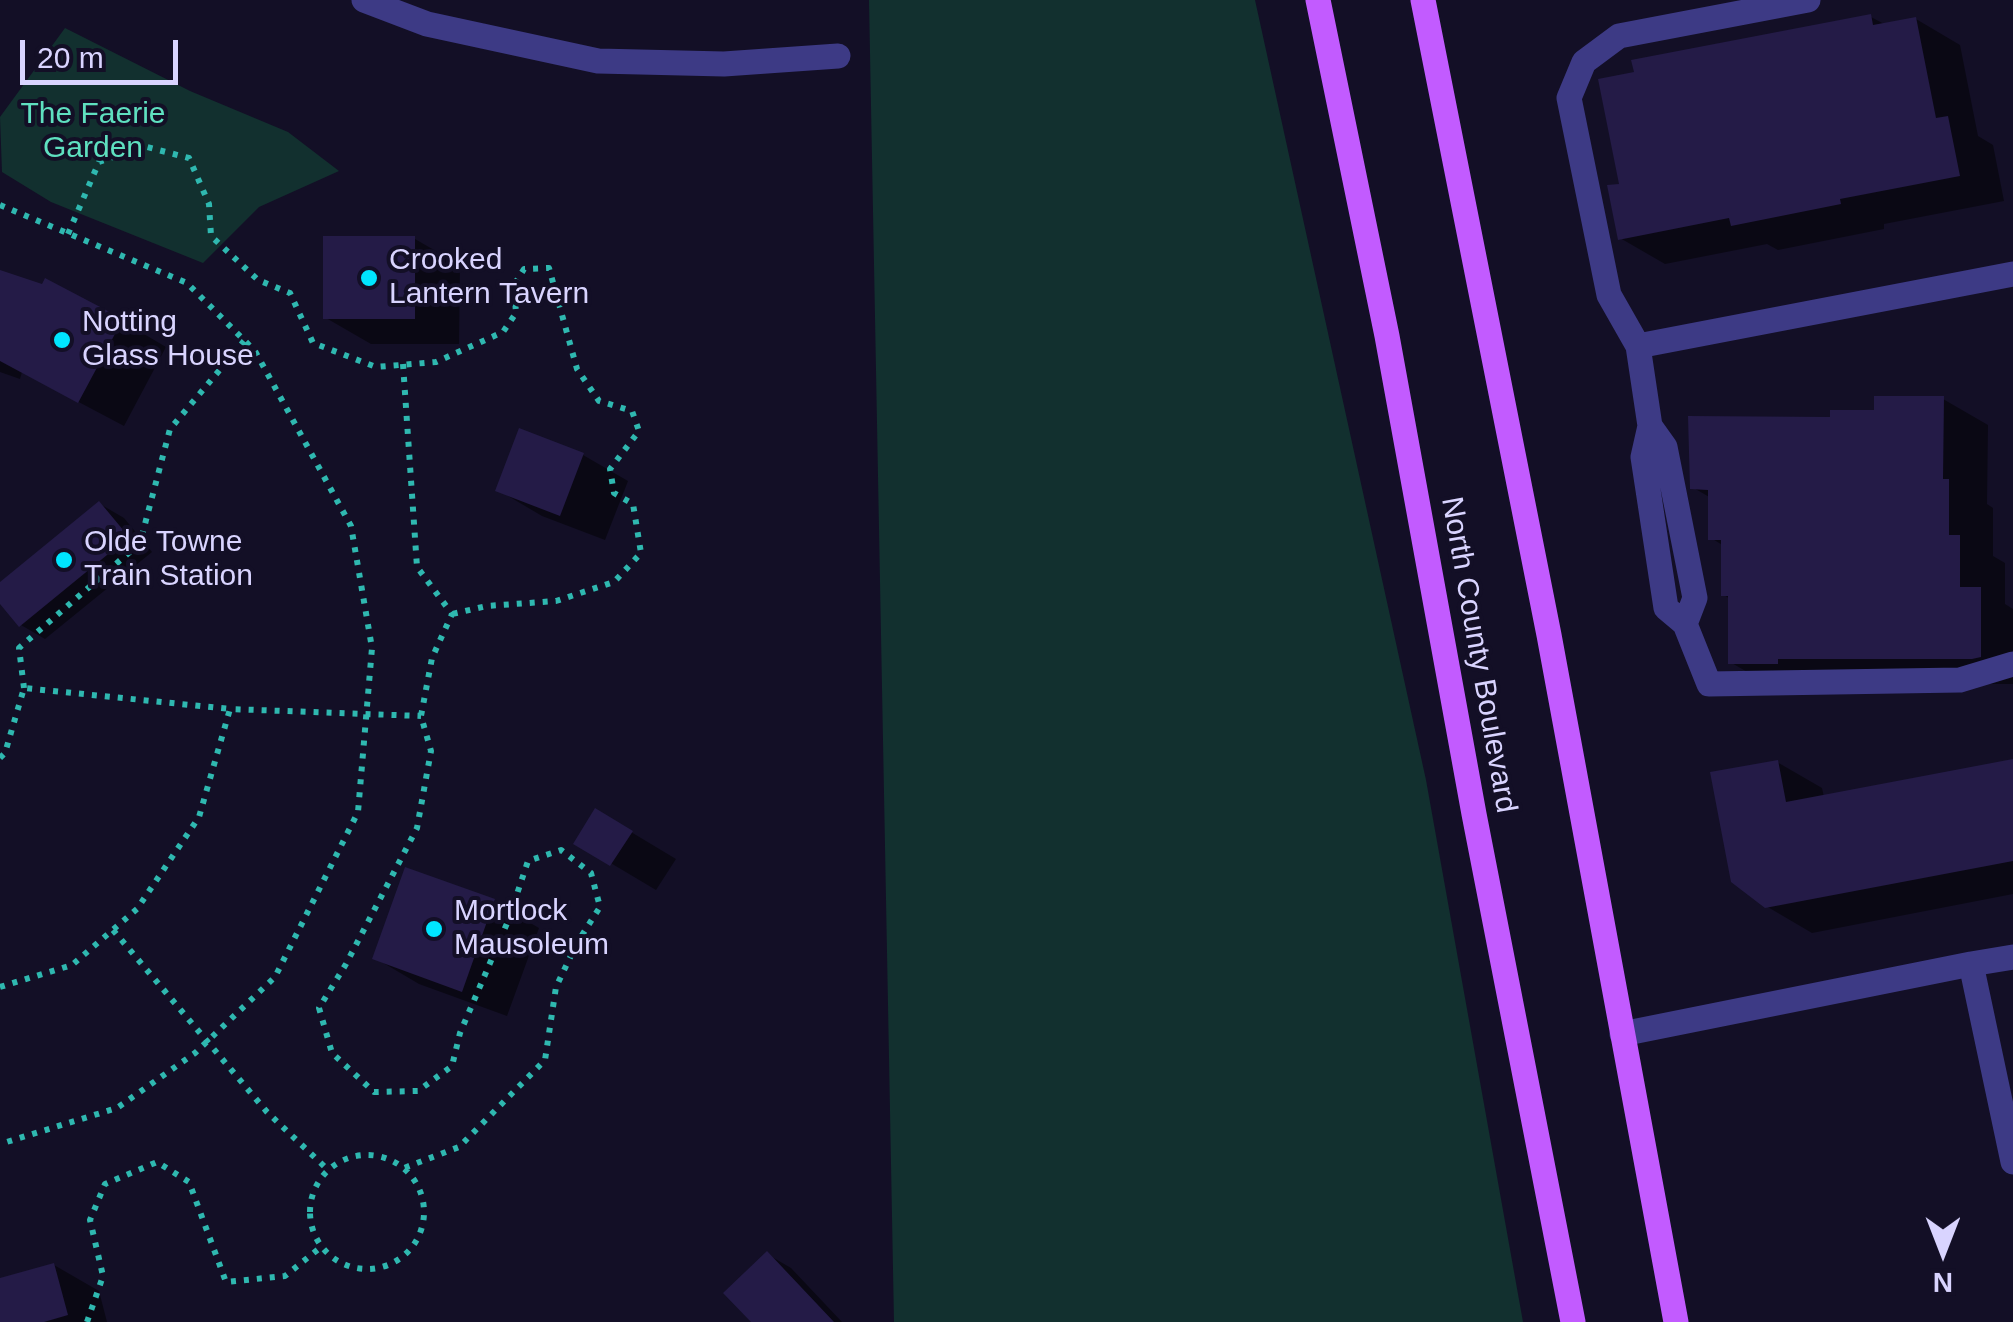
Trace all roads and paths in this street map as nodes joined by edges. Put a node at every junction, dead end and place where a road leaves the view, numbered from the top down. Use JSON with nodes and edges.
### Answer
{"nodes":[{"id":1,"x":364,"y":0,"type":"edge"},
{"id":2,"x":1318,"y":0,"type":"edge"},
{"id":3,"x":1423,"y":0,"type":"edge"},
{"id":4,"x":1808,"y":0,"type":"edge"},
{"id":5,"x":838,"y":56,"type":"dead end"},
{"id":6,"x":0,"y":205,"type":"edge"},
{"id":7,"x":68,"y":234,"type":"junction"},
{"id":8,"x":2013,"y":274,"type":"edge"},
{"id":9,"x":244,"y":341,"type":"junction"},
{"id":10,"x":1638,"y":346,"type":"junction"},
{"id":11,"x":402,"y":364,"type":"junction"},
{"id":12,"x":452,"y":614,"type":"junction"},
{"id":13,"x":2013,"y":664,"type":"edge"},
{"id":14,"x":24,"y":688,"type":"junction"},
{"id":15,"x":230,"y":709,"type":"junction"},
{"id":16,"x":367,"y":714,"type":"junction"},
{"id":17,"x":422,"y":716,"type":"junction"},
{"id":18,"x":0,"y":758,"type":"edge"},
{"id":19,"x":113,"y":930,"type":"junction"},
{"id":20,"x":2013,"y":958,"type":"edge"},
{"id":21,"x":1971,"y":964,"type":"junction"},
{"id":22,"x":0,"y":987,"type":"edge"},
{"id":23,"x":1622,"y":1034,"type":"junction"},
{"id":24,"x":206,"y":1043,"type":"junction"},
{"id":25,"x":0,"y":1144,"type":"edge"},
{"id":26,"x":2013,"y":1162,"type":"edge"},
{"id":27,"x":404,"y":1168,"type":"junction"},
{"id":28,"x":326,"y":1170,"type":"junction"},
{"id":29,"x":320,"y":1247,"type":"junction"},
{"id":30,"x":88,"y":1322,"type":"edge"},
{"id":31,"x":1574,"y":1322,"type":"edge"},
{"id":32,"x":1676,"y":1322,"type":"edge"}],
"edges":[{"from":1,"to":5,"type":"street"},
{"from":2,"to":31,"type":"main road","name":"North County Boulevard"},
{"from":3,"to":23,"type":"main road"},
{"from":4,"to":10,"type":"street"},
{"from":6,"to":7,"type":"path"},
{"from":7,"to":9,"type":"path"},
{"from":7,"to":11,"type":"path"},
{"from":8,"to":10,"type":"street"},
{"from":9,"to":14,"type":"path"},
{"from":9,"to":16,"type":"path"},
{"from":10,"to":13,"type":"street"},
{"from":11,"to":12,"type":"path"},
{"from":11,"to":12,"type":"path"},
{"from":12,"to":17,"type":"path"},
{"from":14,"to":15,"type":"path"},
{"from":14,"to":18,"type":"path"},
{"from":15,"to":16,"type":"path"},
{"from":15,"to":19,"type":"path"},
{"from":16,"to":17,"type":"path"},
{"from":16,"to":24,"type":"path"},
{"from":17,"to":27,"type":"path"},
{"from":19,"to":22,"type":"path"},
{"from":19,"to":24,"type":"path"},
{"from":20,"to":21,"type":"street"},
{"from":21,"to":23,"type":"street"},
{"from":21,"to":26,"type":"street"},
{"from":23,"to":32,"type":"main road"},
{"from":24,"to":25,"type":"path"},
{"from":24,"to":28,"type":"path"},
{"from":27,"to":28,"type":"path"},
{"from":27,"to":29,"type":"path"},
{"from":28,"to":29,"type":"path"},
{"from":29,"to":30,"type":"path"}]}
